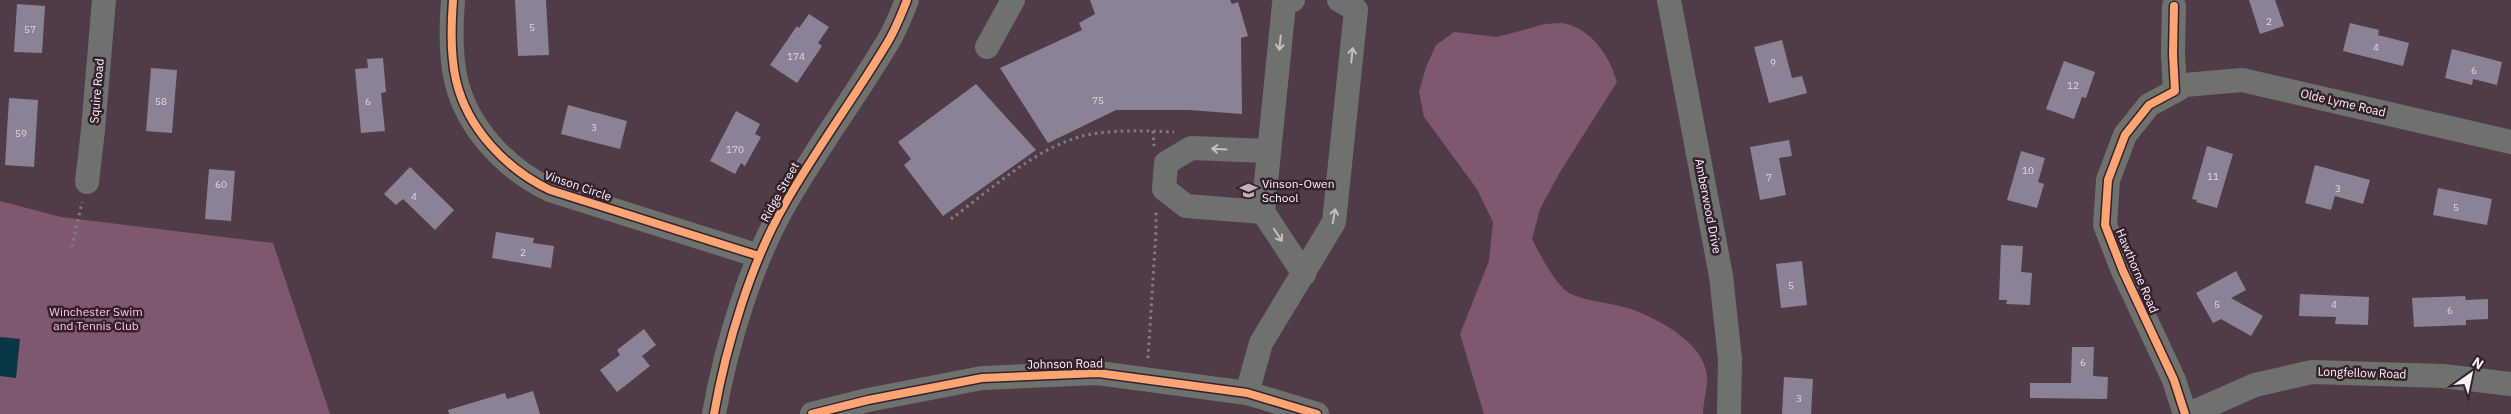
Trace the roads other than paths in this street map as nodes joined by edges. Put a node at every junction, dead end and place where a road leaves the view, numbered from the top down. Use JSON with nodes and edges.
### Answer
{"nodes":[{"id":1,"x":104,"y":0,"type":"edge"},
{"id":2,"x":453,"y":0,"type":"edge"},
{"id":3,"x":907,"y":0,"type":"edge"},
{"id":4,"x":1013,"y":0,"type":"edge"},
{"id":5,"x":1293,"y":0,"type":"edge"},
{"id":6,"x":1339,"y":0,"type":"edge"},
{"id":7,"x":1669,"y":0,"type":"edge"},
{"id":8,"x":2174,"y":6,"type":"dead end"},
{"id":9,"x":987,"y":47,"type":"dead end"},
{"id":10,"x":2175,"y":90,"type":"junction"},
{"id":11,"x":2511,"y":142,"type":"edge"},
{"id":12,"x":1268,"y":151,"type":"junction"},
{"id":13,"x":86,"y":182,"type":"road end"},
{"id":14,"x":1263,"y":212,"type":"junction"},
{"id":15,"x":759,"y":256,"type":"junction"},
{"id":16,"x":1304,"y":274,"type":"junction"},
{"id":17,"x":2511,"y":384,"type":"edge"},
{"id":18,"x":1247,"y":393,"type":"junction"},
{"id":19,"x":714,"y":414,"type":"edge"},
{"id":20,"x":812,"y":414,"type":"edge"},
{"id":21,"x":1317,"y":414,"type":"edge"},
{"id":22,"x":1729,"y":414,"type":"edge"},
{"id":23,"x":2185,"y":414,"type":"edge"},
{"id":24,"x":2189,"y":414,"type":"edge"}],
"edges":[{"from":1,"to":13,"type":"street","name":"Squire Road"},
{"from":2,"to":15,"type":"street","name":"Vinson Circle"},
{"from":3,"to":15,"type":"street","name":"Ridge Street"},
{"from":4,"to":9,"type":"street"},
{"from":5,"to":12,"type":"street","one_way":true},
{"from":16,"to":6,"type":"street","one_way":true},
{"from":7,"to":22,"type":"street","name":"Amberwood Drive"},
{"from":8,"to":10,"type":"street"},
{"from":10,"to":11,"type":"street","name":"Olde Lyme Road"},
{"from":10,"to":23,"type":"street","name":"Hawthorne Road"},
{"from":12,"to":14,"type":"street"},
{"from":12,"to":14,"type":"street","one_way":true},
{"from":14,"to":16,"type":"street","one_way":true},
{"from":15,"to":19,"type":"street","name":"Ridge Street"},
{"from":16,"to":18,"type":"street"},
{"from":17,"to":24,"type":"street","name":"Longfellow Road"},
{"from":18,"to":20,"type":"street","name":"Johnson Road"},
{"from":18,"to":21,"type":"street","name":"Johnson Road"}]}
